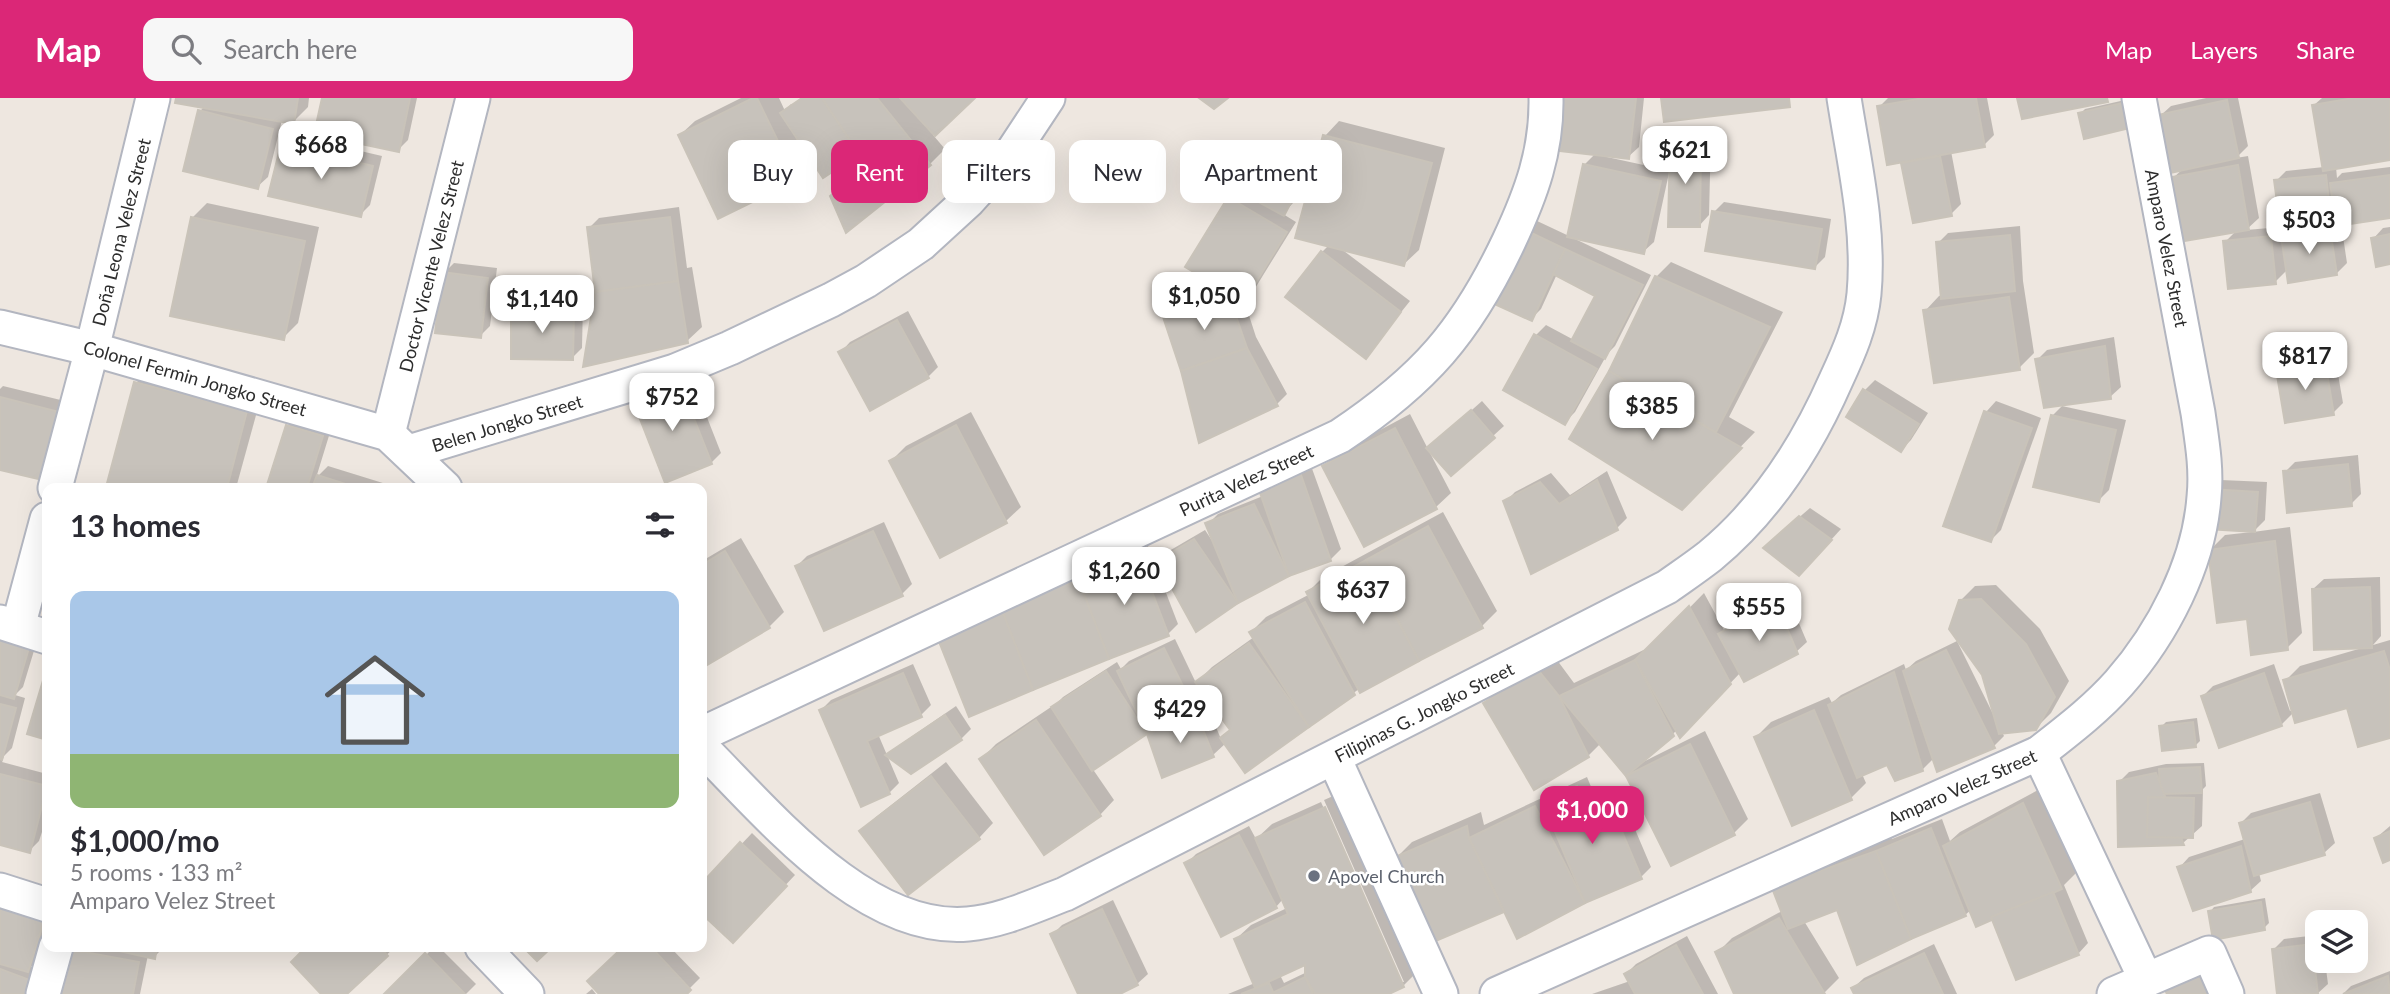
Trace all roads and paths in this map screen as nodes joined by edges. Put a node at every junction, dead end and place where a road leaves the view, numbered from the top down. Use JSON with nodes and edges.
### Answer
{"nodes":[{"id":1,"x":153,"y":98,"type":"edge"},
{"id":2,"x":473,"y":98,"type":"edge"},
{"id":3,"x":1048,"y":98,"type":"edge"},
{"id":4,"x":1546,"y":98,"type":"edge"},
{"id":5,"x":1844,"y":98,"type":"edge"},
{"id":6,"x":2139,"y":98,"type":"edge"},
{"id":7,"x":0,"y":327,"type":"edge"},
{"id":8,"x":92,"y":349,"type":"junction"},
{"id":9,"x":398,"y":443,"type":"junction"},
{"id":10,"x":56,"y":483,"type":"edge"},
{"id":11,"x":439,"y":483,"type":"edge"},
{"id":12,"x":42,"y":541,"type":"edge"},
{"id":13,"x":22,"y":629,"type":"edge"},
{"id":14,"x":707,"y":732,"type":"edge"},
{"id":15,"x":707,"y":753,"type":"edge"},
{"id":16,"x":2039,"y":753,"type":"junction"},
{"id":17,"x":1334,"y":758,"type":"junction"},
{"id":18,"x":0,"y":890,"type":"edge"},
{"id":19,"x":42,"y":903,"type":"edge"},
{"id":20,"x":55,"y":952,"type":"edge"},
{"id":21,"x":487,"y":952,"type":"edge"},
{"id":22,"x":2146,"y":980,"type":"junction"},
{"id":23,"x":43,"y":994,"type":"edge"},
{"id":24,"x":527,"y":994,"type":"edge"},
{"id":25,"x":1441,"y":994,"type":"edge"},
{"id":26,"x":1497,"y":994,"type":"edge"},
{"id":27,"x":2114,"y":994,"type":"edge"},
{"id":28,"x":2227,"y":994,"type":"edge"}],
"edges":[{"from":1,"to":8,"type":"street","name":"Doña Leona Velez Street"},
{"from":2,"to":9,"type":"street","name":"Doctor Vicente Velez Street"},
{"from":3,"to":9,"type":"street","name":"Belen Jongko Street"},
{"from":4,"to":14,"type":"street","name":"Purita Velez Street"},
{"from":5,"to":17,"type":"street","name":"Filipinas G. Jongko Street"},
{"from":6,"to":16,"type":"street","name":"Amparo Velez Street"},
{"from":7,"to":8,"type":"street","name":"Colonel Fermin Jongko Street"},
{"from":8,"to":9,"type":"street","name":"Colonel Fermin Jongko Street"},
{"from":8,"to":10,"type":"street","name":"Doña Leona Velez Street"},
{"from":9,"to":11,"type":"street"},
{"from":12,"to":13,"type":"street"},
{"from":15,"to":17,"type":"street","name":"Filipinas G. Jongko Street"},
{"from":16,"to":22,"type":"street"},
{"from":16,"to":26,"type":"street","name":"Amparo Velez Street"},
{"from":17,"to":25,"type":"street"},
{"from":18,"to":19,"type":"street"},
{"from":20,"to":23,"type":"street"},
{"from":21,"to":24,"type":"street"},
{"from":22,"to":27,"type":"street"},
{"from":22,"to":28,"type":"street"}]}
